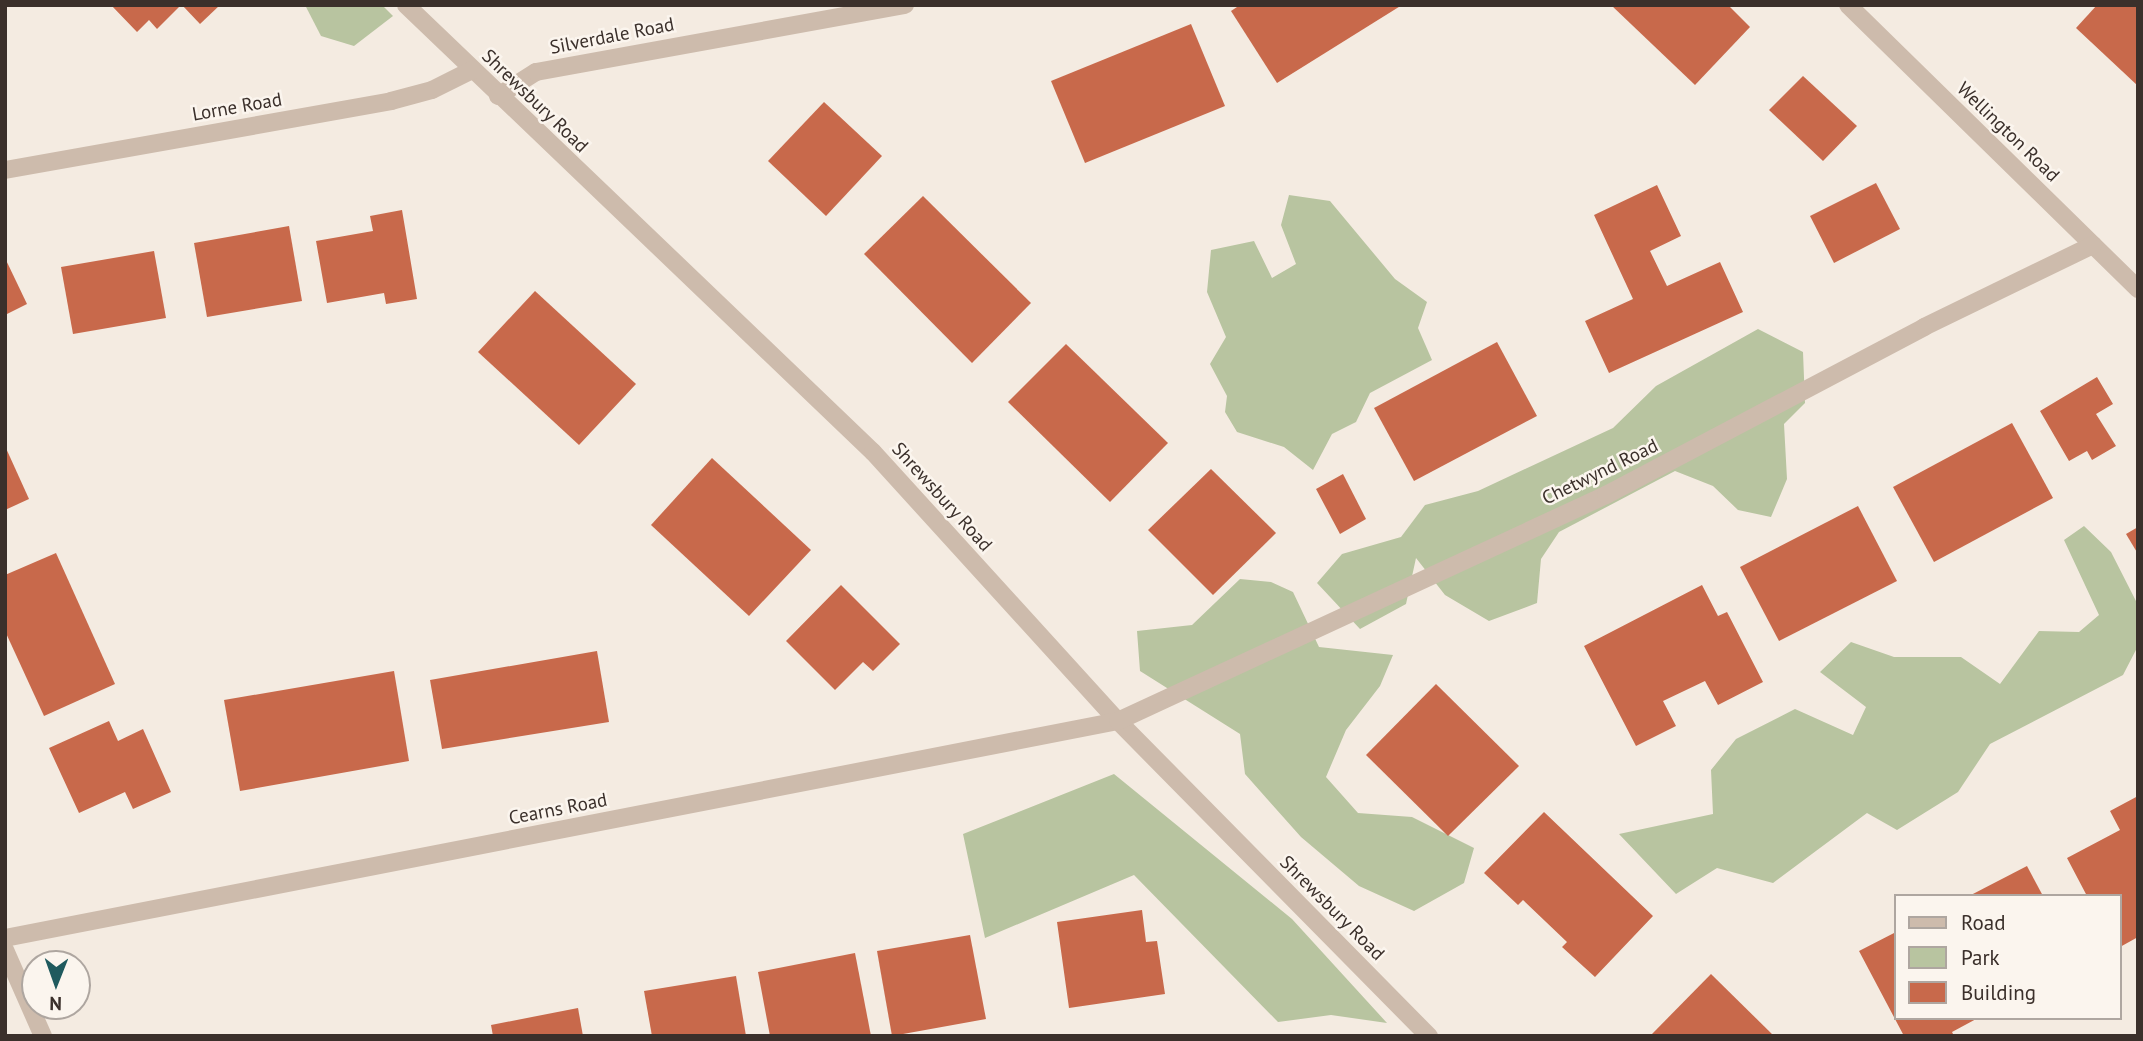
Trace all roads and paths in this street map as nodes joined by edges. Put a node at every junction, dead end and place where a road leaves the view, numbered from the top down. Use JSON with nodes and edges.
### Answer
{"nodes":[{"id":1,"x":407,"y":5,"type":"edge"},
{"id":2,"x":905,"y":5,"type":"edge"},
{"id":3,"x":1849,"y":5,"type":"edge"},
{"id":4,"x":472,"y":70,"type":"junction"},
{"id":5,"x":498,"y":96,"type":"junction"},
{"id":6,"x":5,"y":170,"type":"edge"},
{"id":7,"x":2093,"y":245,"type":"junction"},
{"id":8,"x":2138,"y":289,"type":"edge"},
{"id":9,"x":1118,"y":721,"type":"junction"},
{"id":10,"x":5,"y":938,"type":"edge"},
{"id":11,"x":5,"y":950,"type":"edge"},
{"id":12,"x":43,"y":1036,"type":"edge"},
{"id":13,"x":1429,"y":1036,"type":"edge"}],
"edges":[{"from":1,"to":4,"type":"street","name":"Shrewsbury Road"},
{"from":2,"to":5,"type":"street","name":"Silverdale Road"},
{"from":3,"to":7,"type":"street","name":"Wellington Road"},
{"from":4,"to":5,"type":"street","name":"Shrewsbury Road"},
{"from":4,"to":6,"type":"street","name":"Lorne Road"},
{"from":5,"to":9,"type":"street","name":"Shrewsbury Road"},
{"from":7,"to":8,"type":"street","name":"Wellington Road"},
{"from":7,"to":9,"type":"street","name":"Chetwynd Road"},
{"from":9,"to":10,"type":"street","name":"Cearns Road"},
{"from":9,"to":13,"type":"street","name":"Shrewsbury Road"},
{"from":11,"to":12,"type":"street"}]}
